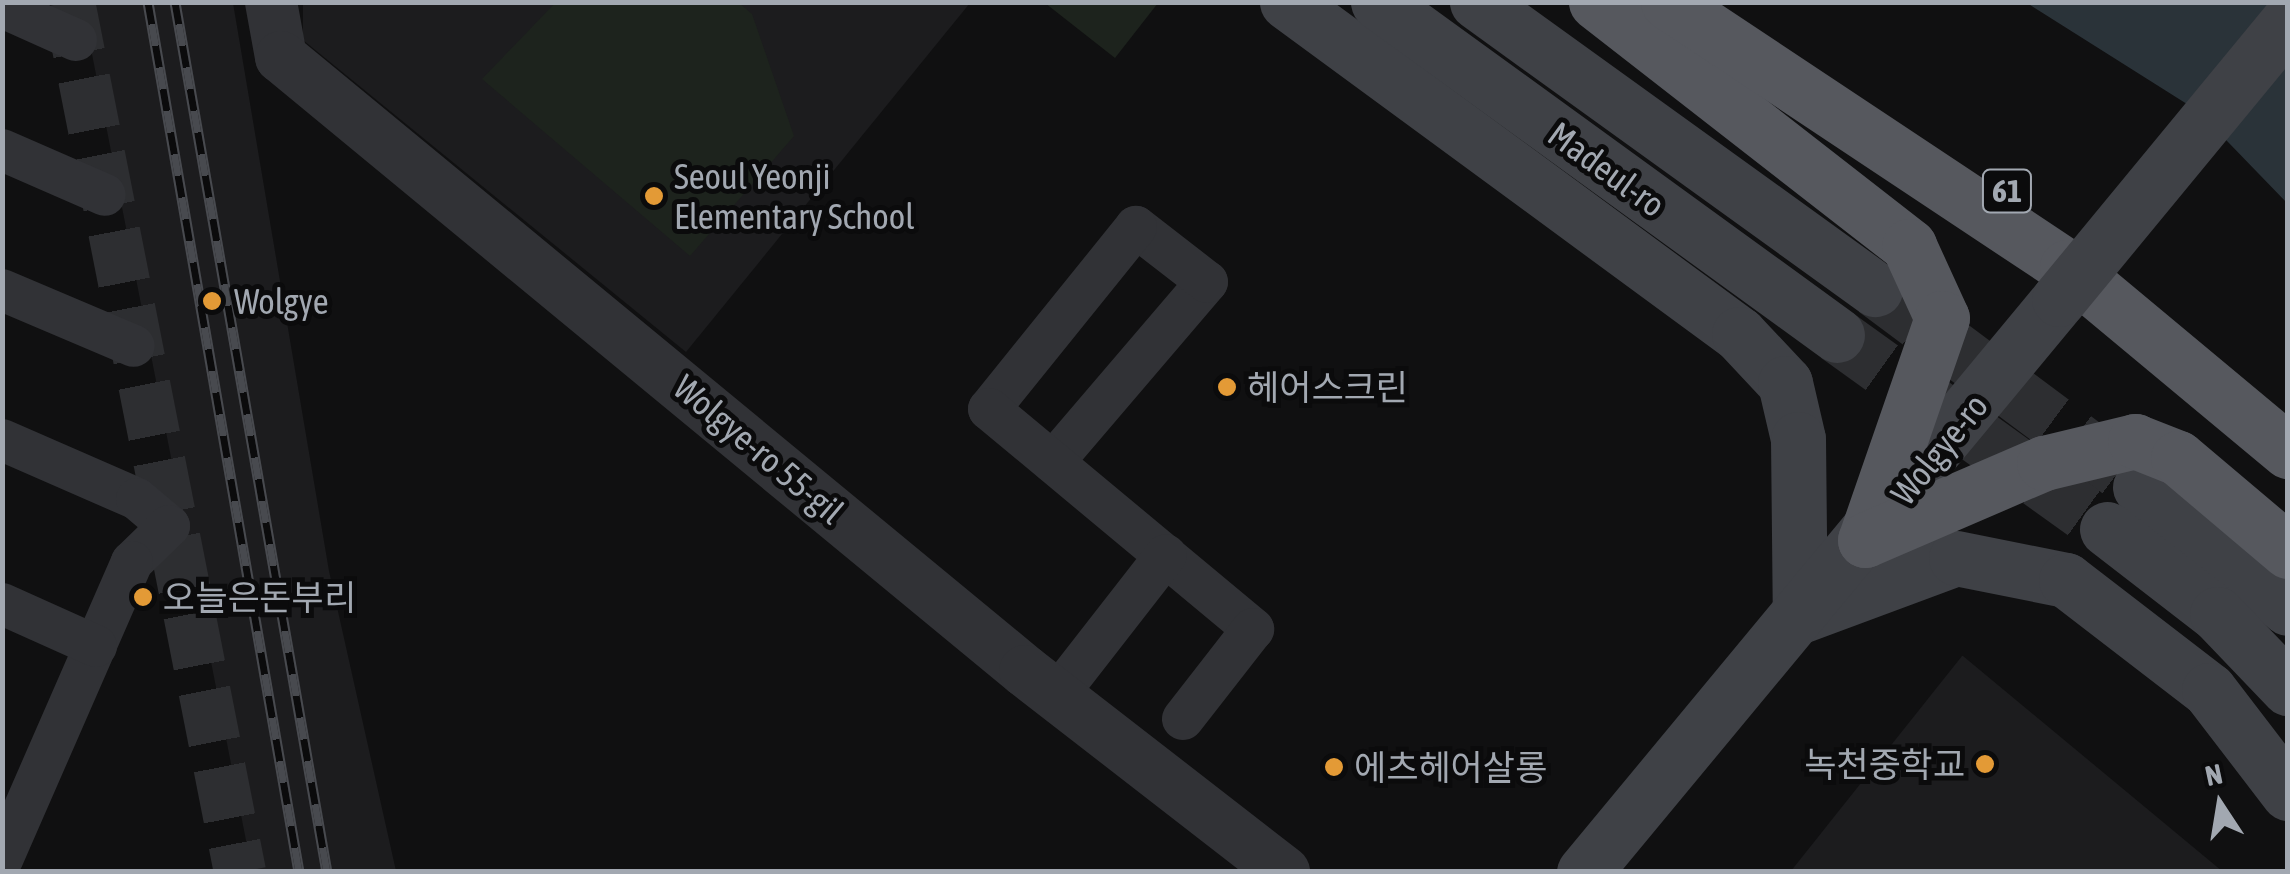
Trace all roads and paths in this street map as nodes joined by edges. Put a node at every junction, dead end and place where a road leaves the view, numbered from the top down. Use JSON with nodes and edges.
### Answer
{"nodes":[{"id":1,"x":271,"y":2,"type":"edge"},
{"id":2,"x":1288,"y":2,"type":"edge"},
{"id":3,"x":1378,"y":2,"type":"edge"},
{"id":4,"x":1477,"y":2,"type":"edge"},
{"id":5,"x":1596,"y":2,"type":"edge"},
{"id":6,"x":1668,"y":2,"type":"edge"},
{"id":7,"x":1708,"y":2,"type":"edge"},
{"id":8,"x":2,"y":7,"type":"edge"},
{"id":9,"x":2288,"y":21,"type":"edge"},
{"id":10,"x":76,"y":40,"type":"dead end"},
{"id":11,"x":2,"y":150,"type":"edge"},
{"id":12,"x":105,"y":195,"type":"dead end"},
{"id":13,"x":1876,"y":288,"type":"tunnel mouth"},
{"id":14,"x":2,"y":290,"type":"edge"},
{"id":15,"x":1837,"y":335,"type":"tunnel mouth"},
{"id":16,"x":134,"y":346,"type":"dead end"},
{"id":17,"x":2288,"y":404,"type":"edge"},
{"id":18,"x":2,"y":440,"type":"edge"},
{"id":19,"x":2288,"y":451,"type":"edge"},
{"id":20,"x":1053,"y":462,"type":"junction"},
{"id":21,"x":2140,"y":487,"type":"tunnel mouth"},
{"id":22,"x":2107,"y":529,"type":"tunnel mouth"},
{"id":23,"x":1864,"y":540,"type":"junction"},
{"id":24,"x":2288,"y":551,"type":"edge"},
{"id":25,"x":1166,"y":555,"type":"junction"},
{"id":26,"x":2,"y":604,"type":"edge"},
{"id":27,"x":2288,"y":608,"type":"edge"},
{"id":28,"x":1800,"y":616,"type":"junction"},
{"id":29,"x":96,"y":646,"type":"junction"},
{"id":30,"x":2288,"y":688,"type":"edge"},
{"id":31,"x":1057,"y":695,"type":"junction"},
{"id":32,"x":1183,"y":719,"type":"dead end"},
{"id":33,"x":19,"y":776,"type":"edge"},
{"id":34,"x":2288,"y":794,"type":"edge"},
{"id":35,"x":2,"y":859,"type":"edge"},
{"id":36,"x":1284,"y":872,"type":"edge"},
{"id":37,"x":1584,"y":872,"type":"edge"}],
"edges":[{"from":1,"to":31,"type":"street","name":"Wolgye-ro 55-gil"},
{"from":2,"to":28,"type":"main road"},
{"from":3,"to":15,"type":"main road","name":"Madeul-ro"},
{"from":4,"to":13,"type":"main road","name":"Madeul-ro"},
{"from":5,"to":23,"type":"highway"},
{"from":6,"to":19,"type":"highway"},
{"from":7,"to":17,"type":"highway","number":"61"},
{"from":8,"to":10,"type":"street"},
{"from":9,"to":23,"type":"main road","name":"Wolgye-ro","bridge":true},
{"from":11,"to":12,"type":"street"},
{"from":14,"to":16,"type":"street"},
{"from":18,"to":29,"type":"street"},
{"from":20,"to":20,"type":"street"},
{"from":20,"to":25,"type":"street"},
{"from":21,"to":27,"type":"main road"},
{"from":22,"to":30,"type":"main road"},
{"from":23,"to":24,"type":"highway"},
{"from":23,"to":28,"type":"main road","name":"Wolgye-ro"},
{"from":25,"to":31,"type":"street"},
{"from":25,"to":32,"type":"street"},
{"from":26,"to":29,"type":"street"},
{"from":28,"to":34,"type":"main road"},
{"from":28,"to":37,"type":"main road","name":"Wolgye-ro"},
{"from":29,"to":33,"type":"street"},
{"from":31,"to":36,"type":"street","name":"Wolgye-ro 55-gil"},
{"from":33,"to":35,"type":"street"}]}
